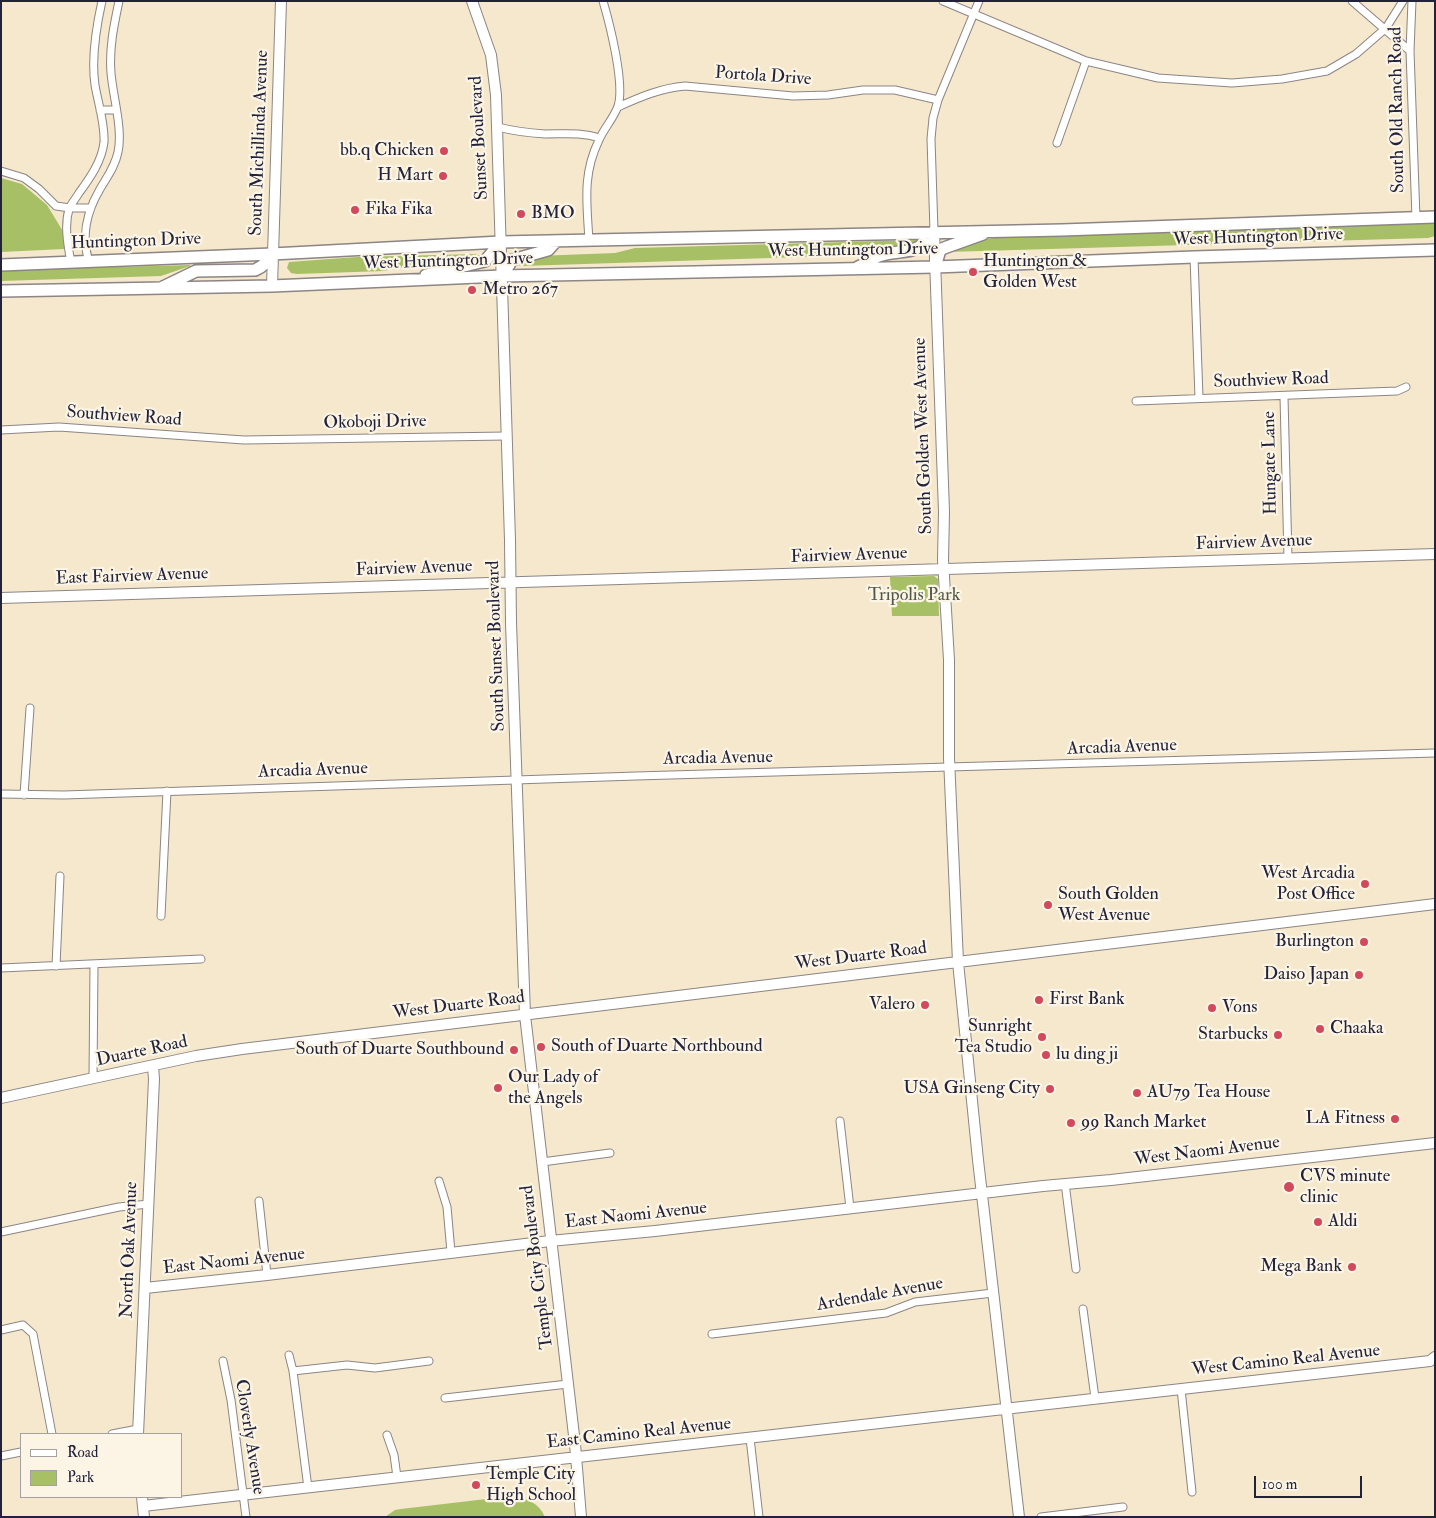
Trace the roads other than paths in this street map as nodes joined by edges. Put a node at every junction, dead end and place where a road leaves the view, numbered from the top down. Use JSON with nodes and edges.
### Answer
{"nodes":[{"id":1,"x":102,"y":1,"type":"edge"},
{"id":2,"x":119,"y":1,"type":"edge"},
{"id":3,"x":280,"y":1,"type":"edge"},
{"id":4,"x":472,"y":1,"type":"edge"},
{"id":5,"x":603,"y":1,"type":"edge"},
{"id":6,"x":944,"y":1,"type":"edge"},
{"id":7,"x":979,"y":1,"type":"edge"},
{"id":8,"x":1352,"y":1,"type":"edge"},
{"id":9,"x":1403,"y":1,"type":"edge"},
{"id":10,"x":1412,"y":1,"type":"edge"},
{"id":11,"x":974,"y":13,"type":"junction"},
{"id":12,"x":1386,"y":28,"type":"junction"},
{"id":13,"x":1410,"y":51,"type":"junction"},
{"id":14,"x":1086,"y":61,"type":"junction"},
{"id":15,"x":938,"y":100,"type":"junction"},
{"id":16,"x":618,"y":106,"type":"junction"},
{"id":17,"x":100,"y":110,"type":"junction"},
{"id":18,"x":116,"y":110,"type":"junction"},
{"id":19,"x":498,"y":127,"type":"junction"},
{"id":20,"x":600,"y":138,"type":"junction"},
{"id":21,"x":1057,"y":143,"type":"dead end"},
{"id":22,"x":1,"y":171,"type":"edge"},
{"id":23,"x":70,"y":208,"type":"junction"},
{"id":24,"x":90,"y":208,"type":"junction"},
{"id":25,"x":1435,"y":217,"type":"edge"},
{"id":26,"x":1416,"y":218,"type":"junction"},
{"id":27,"x":934,"y":231,"type":"junction"},
{"id":28,"x":993,"y":231,"type":"junction"},
{"id":29,"x":556,"y":241,"type":"junction"},
{"id":30,"x":589,"y":241,"type":"junction"},
{"id":31,"x":501,"y":242,"type":"junction"},
{"id":32,"x":1435,"y":250,"type":"edge"},
{"id":33,"x":272,"y":254,"type":"junction"},
{"id":34,"x":1194,"y":256,"type":"junction"},
{"id":35,"x":71,"y":262,"type":"junction"},
{"id":36,"x":89,"y":262,"type":"junction"},
{"id":37,"x":1,"y":265,"type":"edge"},
{"id":38,"x":935,"y":267,"type":"junction"},
{"id":39,"x":857,"y":268,"type":"junction"},
{"id":40,"x":502,"y":276,"type":"junction"},
{"id":41,"x":413,"y":280,"type":"junction"},
{"id":42,"x":272,"y":286,"type":"junction"},
{"id":43,"x":161,"y":288,"type":"junction"},
{"id":44,"x":1,"y":291,"type":"edge"},
{"id":45,"x":1406,"y":387,"type":"dead end"},
{"id":46,"x":1284,"y":396,"type":"junction"},
{"id":47,"x":1199,"y":398,"type":"junction"},
{"id":48,"x":1136,"y":400,"type":"dead end"},
{"id":49,"x":1,"y":430,"type":"edge"},
{"id":50,"x":506,"y":436,"type":"junction"},
{"id":51,"x":244,"y":440,"type":"joint"},
{"id":52,"x":1435,"y":554,"type":"edge"},
{"id":53,"x":1288,"y":558,"type":"junction"},
{"id":54,"x":944,"y":569,"type":"junction"},
{"id":55,"x":510,"y":582,"type":"junction"},
{"id":56,"x":264,"y":590,"type":"joint"},
{"id":57,"x":1,"y":598,"type":"edge"},
{"id":58,"x":30,"y":708,"type":"dead end"},
{"id":59,"x":1435,"y":753,"type":"edge"},
{"id":60,"x":950,"y":767,"type":"junction"},
{"id":61,"x":517,"y":780,"type":"junction"},
{"id":62,"x":166,"y":791,"type":"junction"},
{"id":63,"x":1,"y":794,"type":"edge"},
{"id":64,"x":24,"y":795,"type":"junction"},
{"id":65,"x":60,"y":876,"type":"dead end"},
{"id":66,"x":1435,"y":904,"type":"edge"},
{"id":67,"x":161,"y":916,"type":"dead end"},
{"id":68,"x":201,"y":959,"type":"dead end"},
{"id":69,"x":958,"y":962,"type":"junction"},
{"id":70,"x":94,"y":964,"type":"junction"},
{"id":71,"x":56,"y":966,"type":"junction"},
{"id":72,"x":1,"y":968,"type":"edge"},
{"id":73,"x":525,"y":1014,"type":"junction"},
{"id":74,"x":292,"y":1043,"type":"joint"},
{"id":75,"x":153,"y":1066,"type":"junction"},
{"id":76,"x":93,"y":1079,"type":"junction"},
{"id":77,"x":1,"y":1098,"type":"edge"},
{"id":78,"x":840,"y":1121,"type":"dead end"},
{"id":79,"x":1435,"y":1143,"type":"edge"},
{"id":80,"x":610,"y":1153,"type":"dead end"},
{"id":81,"x":542,"y":1162,"type":"junction"},
{"id":82,"x":439,"y":1181,"type":"dead end"},
{"id":83,"x":1065,"y":1183,"type":"junction"},
{"id":84,"x":983,"y":1193,"type":"junction"},
{"id":85,"x":259,"y":1201,"type":"dead end"},
{"id":86,"x":149,"y":1204,"type":"junction"},
{"id":87,"x":850,"y":1208,"type":"junction"},
{"id":88,"x":1,"y":1232,"type":"edge"},
{"id":89,"x":550,"y":1241,"type":"junction"},
{"id":90,"x":451,"y":1252,"type":"junction"},
{"id":91,"x":1076,"y":1270,"type":"dead end"},
{"id":92,"x":267,"y":1275,"type":"junction"},
{"id":93,"x":145,"y":1288,"type":"junction"},
{"id":94,"x":993,"y":1293,"type":"junction"},
{"id":95,"x":1084,"y":1309,"type":"dead end"},
{"id":96,"x":1,"y":1330,"type":"edge"},
{"id":97,"x":712,"y":1334,"type":"dead end"},
{"id":98,"x":289,"y":1355,"type":"dead end"},
{"id":99,"x":1435,"y":1357,"type":"edge"},
{"id":100,"x":223,"y":1361,"type":"dead end"},
{"id":101,"x":429,"y":1361,"type":"dead end"},
{"id":102,"x":293,"y":1371,"type":"junction"},
{"id":103,"x":568,"y":1384,"type":"junction"},
{"id":104,"x":1181,"y":1389,"type":"junction"},
{"id":105,"x":1138,"y":1394,"type":"joint"},
{"id":106,"x":445,"y":1398,"type":"dead end"},
{"id":107,"x":1095,"y":1398,"type":"junction"},
{"id":108,"x":1006,"y":1409,"type":"junction"},
{"id":109,"x":138,"y":1432,"type":"edge"},
{"id":110,"x":52,"y":1433,"type":"edge"},
{"id":111,"x":125,"y":1433,"type":"edge"},
{"id":112,"x":387,"y":1435,"type":"dead end"},
{"id":113,"x":750,"y":1438,"type":"junction"},
{"id":114,"x":20,"y":1452,"type":"edge"},
{"id":115,"x":1,"y":1456,"type":"edge"},
{"id":116,"x":575,"y":1457,"type":"junction"},
{"id":117,"x":397,"y":1478,"type":"junction"},
{"id":118,"x":308,"y":1488,"type":"junction"},
{"id":119,"x":1192,"y":1492,"type":"dead end"},
{"id":120,"x":243,"y":1495,"type":"junction"},
{"id":121,"x":143,"y":1507,"type":"edge"},
{"id":122,"x":1123,"y":1507,"type":"dead end"},
{"id":123,"x":246,"y":1517,"type":"edge"},
{"id":124,"x":581,"y":1517,"type":"edge"},
{"id":125,"x":759,"y":1517,"type":"edge"},
{"id":126,"x":1019,"y":1517,"type":"edge"},
{"id":127,"x":1041,"y":1517,"type":"edge"}],
"edges":[{"from":1,"to":17,"type":"street"},
{"from":2,"to":18,"type":"street"},
{"from":3,"to":33,"type":"street","name":"South Michillinda Avenue"},
{"from":4,"to":19,"type":"street","name":"Sunset Boulevard"},
{"from":5,"to":16,"type":"street"},
{"from":6,"to":11,"type":"street"},
{"from":7,"to":11,"type":"street"},
{"from":8,"to":12,"type":"street"},
{"from":9,"to":12,"type":"street"},
{"from":10,"to":13,"type":"street","name":"South Old Ranch Road"},
{"from":11,"to":14,"type":"street"},
{"from":11,"to":15,"type":"street"},
{"from":12,"to":13,"type":"street"},
{"from":12,"to":14,"type":"street"},
{"from":13,"to":26,"type":"street","name":"South Old Ranch Road"},
{"from":14,"to":21,"type":"street"},
{"from":15,"to":16,"type":"street","name":"Portola Drive"},
{"from":15,"to":27,"type":"street"},
{"from":16,"to":20,"type":"street"},
{"from":17,"to":18,"type":"street"},
{"from":17,"to":23,"type":"street"},
{"from":18,"to":24,"type":"street"},
{"from":19,"to":20,"type":"street"},
{"from":19,"to":31,"type":"street","name":"Sunset Boulevard"},
{"from":20,"to":30,"type":"street"},
{"from":22,"to":23,"type":"street"},
{"from":23,"to":24,"type":"street"},
{"from":23,"to":35,"type":"street"},
{"from":24,"to":36,"type":"street"},
{"from":25,"to":26,"type":"main road","name":"West Huntington Drive"},
{"from":26,"to":28,"type":"main road","name":"West Huntington Drive"},
{"from":27,"to":28,"type":"main road","name":"West Huntington Drive"},
{"from":27,"to":30,"type":"main road","name":"West Huntington Drive"},
{"from":27,"to":38,"type":"street","name":"South Golden West Avenue"},
{"from":27,"to":39,"type":"main road"},
{"from":28,"to":38,"type":"main road"},
{"from":29,"to":30,"type":"main road","name":"West Huntington Drive"},
{"from":29,"to":31,"type":"main road","name":"West Huntington Drive"},
{"from":29,"to":40,"type":"main road"},
{"from":31,"to":33,"type":"main road","name":"West Huntington Drive"},
{"from":31,"to":40,"type":"street","name":"Sunset Boulevard"},
{"from":31,"to":41,"type":"main road"},
{"from":32,"to":34,"type":"main road","name":"West Huntington Drive"},
{"from":33,"to":36,"type":"main road","name":"Huntington Drive"},
{"from":33,"to":42,"type":"street","name":"South Michillinda Avenue"},
{"from":33,"to":43,"type":"main road"},
{"from":34,"to":38,"type":"main road","name":"West Huntington Drive"},
{"from":34,"to":47,"type":"street"},
{"from":35,"to":36,"type":"main road","name":"Huntington Drive"},
{"from":35,"to":37,"type":"main road","name":"Huntington Drive"},
{"from":38,"to":39,"type":"main road","name":"West Huntington Drive"},
{"from":38,"to":54,"type":"street","name":"South Golden West Avenue"},
{"from":39,"to":40,"type":"main road","name":"West Huntington Drive"},
{"from":40,"to":41,"type":"main road","name":"West Huntington Drive"},
{"from":40,"to":50,"type":"street","name":"South Sunset Boulevard"},
{"from":41,"to":42,"type":"main road","name":"West Huntington Drive"},
{"from":42,"to":43,"type":"main road"},
{"from":43,"to":44,"type":"main road"},
{"from":45,"to":46,"type":"street","name":"Southview Road"},
{"from":46,"to":47,"type":"street","name":"Southview Road"},
{"from":46,"to":53,"type":"street","name":"Hungate Lane"},
{"from":47,"to":48,"type":"street","name":"Southview Road"},
{"from":49,"to":51,"type":"street","name":"Southview Road"},
{"from":50,"to":51,"type":"street","name":"Okoboji Drive"},
{"from":50,"to":55,"type":"street","name":"South Sunset Boulevard"},
{"from":52,"to":53,"type":"street","name":"Fairview Avenue"},
{"from":53,"to":54,"type":"street","name":"Fairview Avenue"},
{"from":54,"to":55,"type":"street","name":"Fairview Avenue"},
{"from":54,"to":60,"type":"street","name":"South Golden West Avenue"},
{"from":55,"to":56,"type":"street","name":"Fairview Avenue"},
{"from":55,"to":61,"type":"street","name":"South Sunset Boulevard"},
{"from":56,"to":57,"type":"street","name":"East Fairview Avenue"},
{"from":58,"to":64,"type":"street"},
{"from":59,"to":60,"type":"street","name":"Arcadia Avenue"},
{"from":60,"to":61,"type":"street","name":"Arcadia Avenue"},
{"from":60,"to":69,"type":"street","name":"South Golden West Avenue"},
{"from":61,"to":62,"type":"street","name":"Arcadia Avenue"},
{"from":61,"to":73,"type":"street","name":"South Sunset Boulevard"},
{"from":62,"to":64,"type":"street","name":"Arcadia Avenue"},
{"from":62,"to":67,"type":"street"},
{"from":63,"to":64,"type":"street","name":"Arcadia Avenue"},
{"from":65,"to":71,"type":"street"},
{"from":66,"to":69,"type":"street","name":"West Duarte Road"},
{"from":68,"to":70,"type":"street"},
{"from":69,"to":73,"type":"street","name":"West Duarte Road"},
{"from":69,"to":84,"type":"street","name":"South Golden West Avenue"},
{"from":70,"to":71,"type":"street"},
{"from":70,"to":76,"type":"street"},
{"from":71,"to":72,"type":"street"},
{"from":73,"to":74,"type":"street","name":"West Duarte Road"},
{"from":73,"to":81,"type":"street","name":"Temple City Boulevard"},
{"from":74,"to":75,"type":"street","name":"Duarte Road"},
{"from":75,"to":76,"type":"street","name":"Duarte Road"},
{"from":75,"to":86,"type":"street","name":"North Oak Avenue"},
{"from":76,"to":77,"type":"street","name":"Duarte Road"},
{"from":78,"to":87,"type":"street"},
{"from":79,"to":83,"type":"street","name":"West Naomi Avenue"},
{"from":80,"to":81,"type":"street"},
{"from":81,"to":89,"type":"street","name":"Temple City Boulevard"},
{"from":82,"to":90,"type":"street"},
{"from":83,"to":84,"type":"street","name":"West Naomi Avenue"},
{"from":83,"to":91,"type":"street"},
{"from":84,"to":87,"type":"street","name":"East Naomi Avenue"},
{"from":84,"to":94,"type":"street","name":"South Golden West Avenue"},
{"from":85,"to":92,"type":"street"},
{"from":86,"to":88,"type":"street"},
{"from":86,"to":93,"type":"street","name":"North Oak Avenue"},
{"from":87,"to":89,"type":"street","name":"East Naomi Avenue"},
{"from":89,"to":90,"type":"street","name":"East Naomi Avenue"},
{"from":89,"to":103,"type":"street","name":"Temple City Boulevard"},
{"from":90,"to":92,"type":"street","name":"East Naomi Avenue"},
{"from":92,"to":93,"type":"street","name":"East Naomi Avenue"},
{"from":93,"to":109,"type":"street","name":"North Oak Avenue"},
{"from":94,"to":97,"type":"street","name":"Ardendale Avenue"},
{"from":94,"to":108,"type":"street","name":"South Golden West Avenue"},
{"from":95,"to":107,"type":"street"},
{"from":96,"to":110,"type":"street"},
{"from":98,"to":102,"type":"street"},
{"from":99,"to":104,"type":"street","name":"West Camino Real Avenue"},
{"from":100,"to":120,"type":"street","name":"Cloverly Avenue"},
{"from":101,"to":102,"type":"street"},
{"from":102,"to":118,"type":"street"},
{"from":103,"to":106,"type":"street"},
{"from":103,"to":116,"type":"street","name":"Temple City Boulevard"},
{"from":104,"to":105,"type":"street","name":"West Camino Real Avenue"},
{"from":104,"to":119,"type":"street"},
{"from":105,"to":107,"type":"street","name":"East Camino Real Avenue"},
{"from":107,"to":108,"type":"street","name":"East Camino Real Avenue"},
{"from":108,"to":113,"type":"street","name":"East Camino Real Avenue"},
{"from":108,"to":126,"type":"street","name":"South Golden West Avenue"},
{"from":109,"to":111,"type":"street"},
{"from":112,"to":117,"type":"street"},
{"from":113,"to":116,"type":"street","name":"East Camino Real Avenue"},
{"from":113,"to":125,"type":"street"},
{"from":114,"to":115,"type":"street"},
{"from":116,"to":117,"type":"street","name":"East Camino Real Avenue"},
{"from":116,"to":124,"type":"street","name":"Temple City Boulevard"},
{"from":117,"to":118,"type":"street","name":"East Camino Real Avenue"},
{"from":118,"to":120,"type":"street","name":"East Camino Real Avenue"},
{"from":120,"to":121,"type":"street","name":"East Camino Real Avenue"},
{"from":120,"to":123,"type":"street","name":"Cloverly Avenue"},
{"from":122,"to":127,"type":"street"}]}
